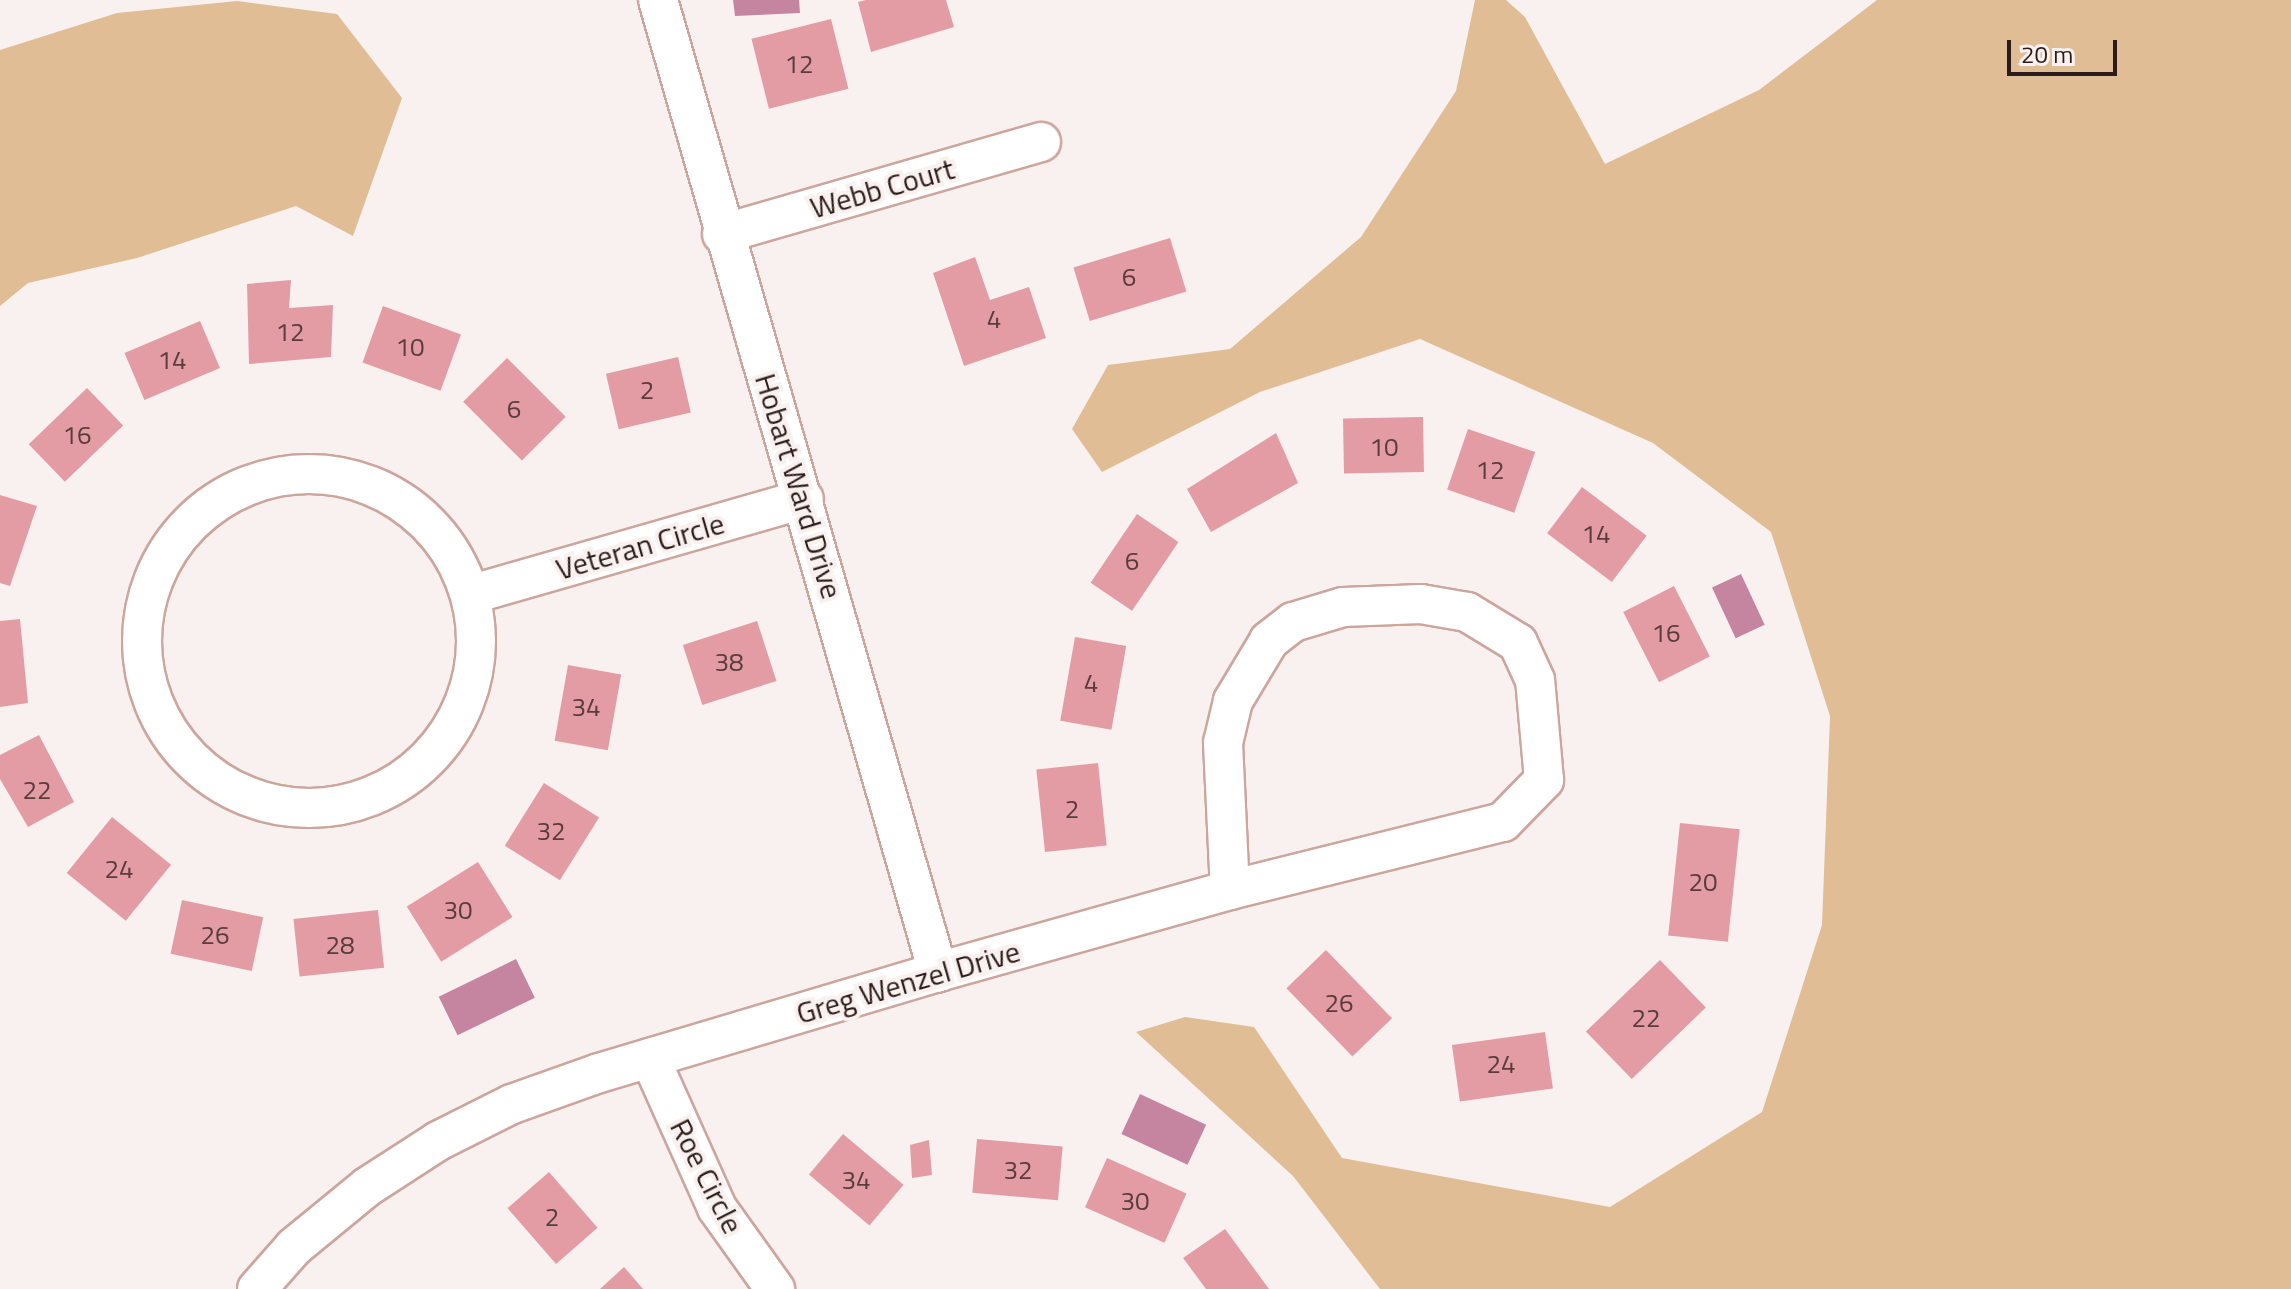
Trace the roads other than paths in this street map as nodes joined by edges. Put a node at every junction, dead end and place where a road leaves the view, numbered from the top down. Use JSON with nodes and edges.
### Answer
{"nodes":[{"id":1,"x":658,"y":0,"type":"edge"},
{"id":2,"x":1041,"y":142,"type":"dead end"},
{"id":3,"x":722,"y":234,"type":"junction"},
{"id":4,"x":804,"y":499,"type":"junction"},
{"id":5,"x":476,"y":593,"type":"junction"},
{"id":6,"x":1230,"y":890,"type":"junction"},
{"id":7,"x":938,"y":972,"type":"junction"},
{"id":8,"x":650,"y":1058,"type":"junction"},
{"id":9,"x":257,"y":1289,"type":"edge"},
{"id":10,"x":775,"y":1289,"type":"edge"}],
"edges":[{"from":1,"to":3,"type":"street","name":"Hobart Ward Drive"},
{"from":2,"to":3,"type":"street","name":"Webb Court"},
{"from":3,"to":4,"type":"street","name":"Hobart Ward Drive"},
{"from":4,"to":5,"type":"street","name":"Veteran Circle"},
{"from":4,"to":7,"type":"street","name":"Hobart Ward Drive"},
{"from":5,"to":5,"type":"street"},
{"from":6,"to":6,"type":"street","name":"Greg Wenzel Drive"},
{"from":6,"to":7,"type":"street","name":"Greg Wenzel Drive"},
{"from":7,"to":8,"type":"street","name":"Greg Wenzel Drive"},
{"from":8,"to":9,"type":"street","name":"Greg Wenzel Drive"},
{"from":8,"to":10,"type":"street","name":"Roe Circle"}]}
